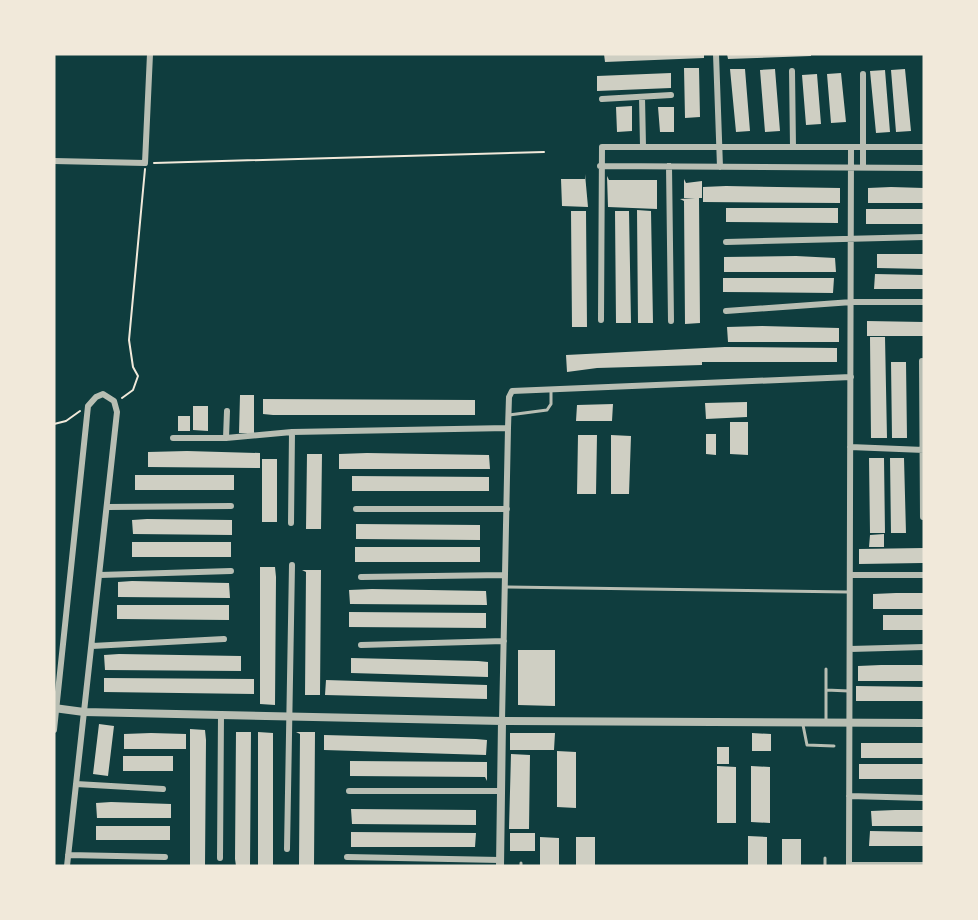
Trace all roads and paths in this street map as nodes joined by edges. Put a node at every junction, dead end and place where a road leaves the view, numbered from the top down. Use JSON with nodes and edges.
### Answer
{"nodes":[{"id":1,"x":150,"y":54,"type":"edge"},
{"id":2,"x":717,"y":54,"type":"edge"},
{"id":3,"x":792,"y":71,"type":"dead end"},
{"id":4,"x":863,"y":74,"type":"dead end"},
{"id":5,"x":671,"y":95,"type":"dead end"},
{"id":6,"x":642,"y":97,"type":"junction"},
{"id":7,"x":602,"y":99,"type":"dead end"},
{"id":8,"x":643,"y":146,"type":"junction"},
{"id":9,"x":720,"y":146,"type":"junction"},
{"id":10,"x":793,"y":147,"type":"junction"},
{"id":11,"x":851,"y":147,"type":"junction"},
{"id":12,"x":863,"y":147,"type":"junction"},
{"id":13,"x":924,"y":147,"type":"edge"},
{"id":14,"x":544,"y":152,"type":"dead end"},
{"id":15,"x":54,"y":161,"type":"edge"},
{"id":16,"x":145,"y":164,"type":"junction"},
{"id":17,"x":600,"y":166,"type":"junction"},
{"id":18,"x":669,"y":166,"type":"junction"},
{"id":19,"x":720,"y":167,"type":"junction"},
{"id":20,"x":852,"y":167,"type":"junction"},
{"id":21,"x":863,"y":167,"type":"junction"},
{"id":22,"x":924,"y":168,"type":"edge"},
{"id":23,"x":853,"y":237,"type":"junction"},
{"id":24,"x":924,"y":237,"type":"edge"},
{"id":25,"x":726,"y":242,"type":"dead end"},
{"id":26,"x":852,"y":302,"type":"junction"},
{"id":27,"x":924,"y":302,"type":"edge"},
{"id":28,"x":726,"y":311,"type":"dead end"},
{"id":29,"x":601,"y":320,"type":"dead end"},
{"id":30,"x":671,"y":321,"type":"dead end"},
{"id":31,"x":922,"y":361,"type":"dead end"},
{"id":32,"x":851,"y":377,"type":"junction"},
{"id":33,"x":552,"y":388,"type":"junction"},
{"id":34,"x":114,"y":401,"type":"junction"},
{"id":35,"x":88,"y":406,"type":"junction"},
{"id":36,"x":227,"y":411,"type":"dead end"},
{"id":37,"x":509,"y":415,"type":"junction"},
{"id":38,"x":54,"y":424,"type":"edge"},
{"id":39,"x":508,"y":429,"type":"junction"},
{"id":40,"x":292,"y":432,"type":"junction"},
{"id":41,"x":172,"y":438,"type":"dead end"},
{"id":42,"x":226,"y":438,"type":"junction"},
{"id":43,"x":850,"y":447,"type":"junction"},
{"id":44,"x":924,"y":450,"type":"edge"},
{"id":45,"x":231,"y":506,"type":"dead end"},
{"id":46,"x":108,"y":507,"type":"junction"},
{"id":47,"x":356,"y":509,"type":"dead end"},
{"id":48,"x":507,"y":509,"type":"junction"},
{"id":49,"x":923,"y":517,"type":"edge"},
{"id":50,"x":291,"y":523,"type":"dead end"},
{"id":51,"x":292,"y":565,"type":"dead end"},
{"id":52,"x":231,"y":572,"type":"dead end"},
{"id":53,"x":100,"y":575,"type":"junction"},
{"id":54,"x":505,"y":575,"type":"junction"},
{"id":55,"x":850,"y":575,"type":"junction"},
{"id":56,"x":924,"y":575,"type":"edge"},
{"id":57,"x":361,"y":577,"type":"dead end"},
{"id":58,"x":505,"y":587,"type":"junction"},
{"id":59,"x":850,"y":592,"type":"junction"},
{"id":60,"x":224,"y":639,"type":"dead end"},
{"id":61,"x":504,"y":641,"type":"junction"},
{"id":62,"x":361,"y":645,"type":"dead end"},
{"id":63,"x":92,"y":646,"type":"junction"},
{"id":64,"x":924,"y":647,"type":"edge"},
{"id":65,"x":850,"y":649,"type":"junction"},
{"id":66,"x":826,"y":669,"type":"dead end"},
{"id":67,"x":826,"y":690,"type":"junction"},
{"id":68,"x":849,"y":692,"type":"junction"},
{"id":69,"x":55,"y":708,"type":"edge"},
{"id":70,"x":84,"y":712,"type":"junction"},
{"id":71,"x":221,"y":715,"type":"junction"},
{"id":72,"x":288,"y":717,"type":"junction"},
{"id":73,"x":502,"y":721,"type":"junction"},
{"id":74,"x":803,"y":723,"type":"junction"},
{"id":75,"x":826,"y":723,"type":"junction"},
{"id":76,"x":849,"y":723,"type":"junction"},
{"id":77,"x":924,"y":723,"type":"edge"},
{"id":78,"x":54,"y":730,"type":"edge"},
{"id":79,"x":834,"y":747,"type":"dead end"},
{"id":80,"x":76,"y":784,"type":"junction"},
{"id":81,"x":164,"y":789,"type":"dead end"},
{"id":82,"x":349,"y":791,"type":"dead end"},
{"id":83,"x":501,"y":791,"type":"junction"},
{"id":84,"x":849,"y":796,"type":"junction"},
{"id":85,"x":924,"y":798,"type":"edge"},
{"id":86,"x":287,"y":849,"type":"dead end"},
{"id":87,"x":68,"y":855,"type":"junction"},
{"id":88,"x":165,"y":857,"type":"dead end"},
{"id":89,"x":347,"y":857,"type":"dead end"},
{"id":90,"x":220,"y":858,"type":"dead end"},
{"id":91,"x":825,"y":858,"type":"dead end"},
{"id":92,"x":500,"y":863,"type":"edge"},
{"id":93,"x":849,"y":865,"type":"edge"},
{"id":94,"x":924,"y":865,"type":"edge"},
{"id":95,"x":67,"y":866,"type":"edge"},
{"id":96,"x":825,"y":866,"type":"edge"}],
"edges":[{"from":1,"to":16,"type":"street"},
{"from":2,"to":9,"type":"street"},
{"from":3,"to":10,"type":"street"},
{"from":4,"to":12,"type":"street"},
{"from":5,"to":6,"type":"street"},
{"from":6,"to":7,"type":"street"},
{"from":6,"to":8,"type":"street"},
{"from":8,"to":9,"type":"street"},
{"from":8,"to":17,"type":"street"},
{"from":9,"to":10,"type":"street"},
{"from":9,"to":19,"type":"street"},
{"from":10,"to":11,"type":"street"},
{"from":11,"to":12,"type":"street"},
{"from":11,"to":20,"type":"street"},
{"from":12,"to":13,"type":"street"},
{"from":12,"to":21,"type":"street"},
{"from":14,"to":16,"type":"path"},
{"from":15,"to":16,"type":"street"},
{"from":16,"to":34,"type":"path"},
{"from":17,"to":18,"type":"street"},
{"from":17,"to":29,"type":"street"},
{"from":18,"to":19,"type":"street"},
{"from":18,"to":30,"type":"street"},
{"from":19,"to":20,"type":"street"},
{"from":20,"to":21,"type":"street"},
{"from":20,"to":23,"type":"street"},
{"from":21,"to":22,"type":"street"},
{"from":23,"to":24,"type":"street"},
{"from":23,"to":25,"type":"street"},
{"from":23,"to":26,"type":"street"},
{"from":26,"to":27,"type":"street"},
{"from":26,"to":28,"type":"street"},
{"from":26,"to":32,"type":"street"},
{"from":31,"to":44,"type":"street"},
{"from":32,"to":33,"type":"street"},
{"from":32,"to":43,"type":"street"},
{"from":33,"to":37,"type":"lane"},
{"from":33,"to":37,"type":"street"},
{"from":34,"to":35,"type":"street"},
{"from":34,"to":46,"type":"street"},
{"from":35,"to":38,"type":"path"},
{"from":35,"to":69,"type":"street"},
{"from":36,"to":42,"type":"street"},
{"from":37,"to":39,"type":"street"},
{"from":39,"to":40,"type":"street"},
{"from":39,"to":48,"type":"street"},
{"from":40,"to":42,"type":"street"},
{"from":40,"to":50,"type":"street"},
{"from":41,"to":42,"type":"street"},
{"from":43,"to":44,"type":"street"},
{"from":43,"to":55,"type":"street"},
{"from":44,"to":49,"type":"street"},
{"from":45,"to":46,"type":"street"},
{"from":46,"to":53,"type":"street"},
{"from":47,"to":48,"type":"street"},
{"from":48,"to":54,"type":"street"},
{"from":51,"to":72,"type":"street"},
{"from":52,"to":53,"type":"street"},
{"from":53,"to":63,"type":"street"},
{"from":54,"to":57,"type":"street"},
{"from":54,"to":58,"type":"street"},
{"from":55,"to":56,"type":"street"},
{"from":55,"to":59,"type":"street"},
{"from":58,"to":59,"type":"lane"},
{"from":58,"to":61,"type":"street"},
{"from":59,"to":65,"type":"street"},
{"from":60,"to":63,"type":"street"},
{"from":61,"to":62,"type":"street"},
{"from":61,"to":73,"type":"street"},
{"from":63,"to":70,"type":"street"},
{"from":64,"to":65,"type":"street"},
{"from":65,"to":68,"type":"street"},
{"from":66,"to":67,"type":"lane"},
{"from":67,"to":68,"type":"lane"},
{"from":67,"to":75,"type":"lane"},
{"from":68,"to":76,"type":"street"},
{"from":69,"to":70,"type":"street"},
{"from":69,"to":78,"type":"street"},
{"from":70,"to":71,"type":"street"},
{"from":70,"to":80,"type":"street"},
{"from":71,"to":72,"type":"street"},
{"from":71,"to":90,"type":"street"},
{"from":72,"to":73,"type":"street"},
{"from":72,"to":86,"type":"street"},
{"from":73,"to":74,"type":"street"},
{"from":73,"to":83,"type":"street"},
{"from":74,"to":75,"type":"street"},
{"from":74,"to":79,"type":"lane"},
{"from":75,"to":76,"type":"street"},
{"from":76,"to":77,"type":"street"},
{"from":76,"to":84,"type":"street"},
{"from":80,"to":81,"type":"street"},
{"from":80,"to":87,"type":"street"},
{"from":82,"to":83,"type":"street"},
{"from":83,"to":92,"type":"street"},
{"from":84,"to":85,"type":"street"},
{"from":84,"to":93,"type":"street"},
{"from":87,"to":88,"type":"street"},
{"from":87,"to":95,"type":"street"},
{"from":89,"to":92,"type":"street"},
{"from":91,"to":96,"type":"lane"},
{"from":93,"to":94,"type":"street"}]}
